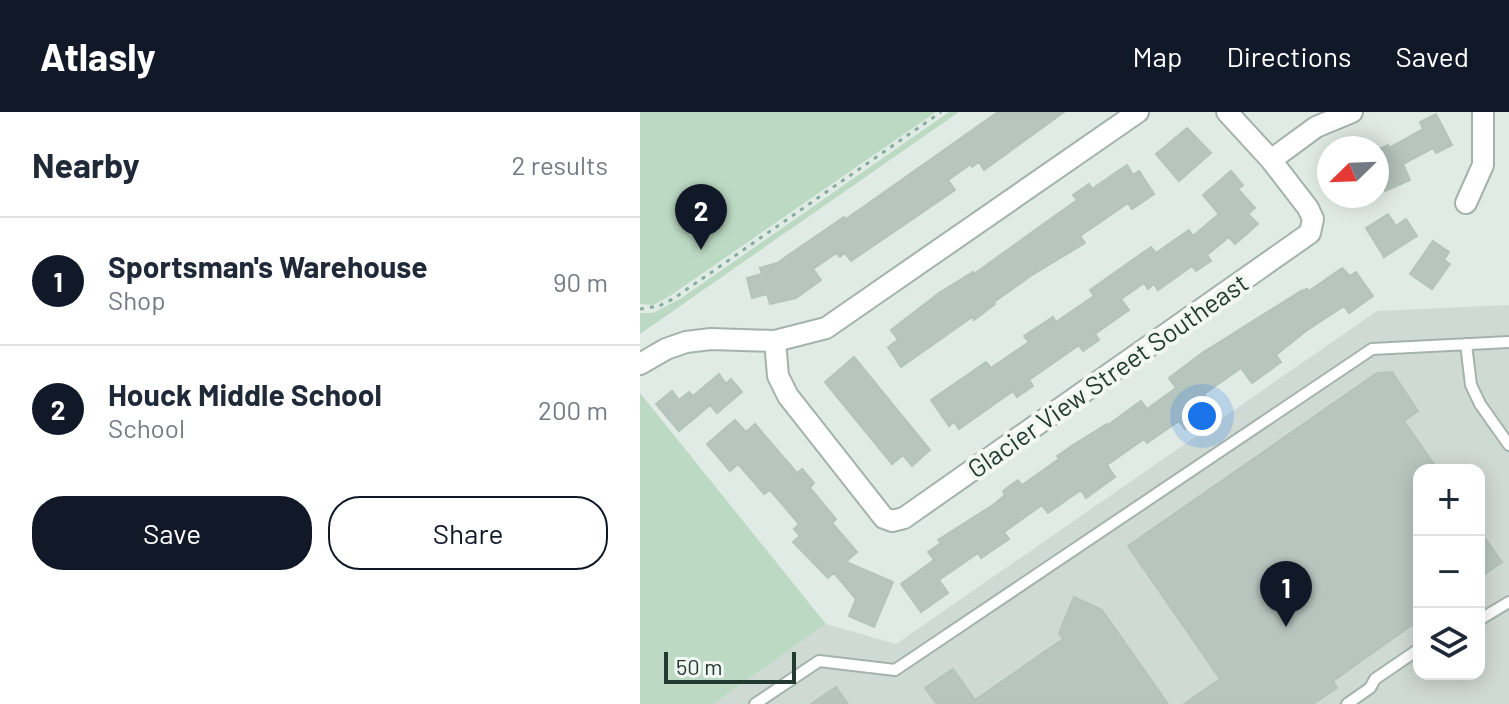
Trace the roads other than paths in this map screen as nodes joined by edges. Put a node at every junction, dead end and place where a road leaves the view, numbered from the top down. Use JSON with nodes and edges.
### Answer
{"nodes":[{"id":1,"x":1138,"y":112,"type":"edge"},
{"id":2,"x":1227,"y":112,"type":"edge"},
{"id":3,"x":1352,"y":112,"type":"edge"},
{"id":4,"x":1483,"y":112,"type":"edge"},
{"id":5,"x":1271,"y":160,"type":"junction"},
{"id":6,"x":1466,"y":203,"type":"dead end"},
{"id":7,"x":775,"y":341,"type":"junction"},
{"id":8,"x":1509,"y":342,"type":"edge"},
{"id":9,"x":1466,"y":344,"type":"junction"},
{"id":10,"x":640,"y":364,"type":"edge"},
{"id":11,"x":1509,"y":445,"type":"edge"},
{"id":12,"x":1509,"y":602,"type":"edge"},
{"id":13,"x":1485,"y":616,"type":"edge"},
{"id":14,"x":1413,"y":653,"type":"edge"},
{"id":15,"x":755,"y":704,"type":"edge"},
{"id":16,"x":1347,"y":704,"type":"edge"}],
"edges":[{"from":1,"to":7,"type":"street"},
{"from":2,"to":5,"type":"street"},
{"from":3,"to":5,"type":"street"},
{"from":4,"to":6,"type":"street"},
{"from":5,"to":7,"type":"street","name":"Glacier View Street Southeast"},
{"from":7,"to":10,"type":"street"},
{"from":8,"to":9,"type":"lane"},
{"from":9,"to":11,"type":"lane"},
{"from":9,"to":15,"type":"lane"},
{"from":12,"to":13,"type":"lane"},
{"from":14,"to":16,"type":"lane"}]}
